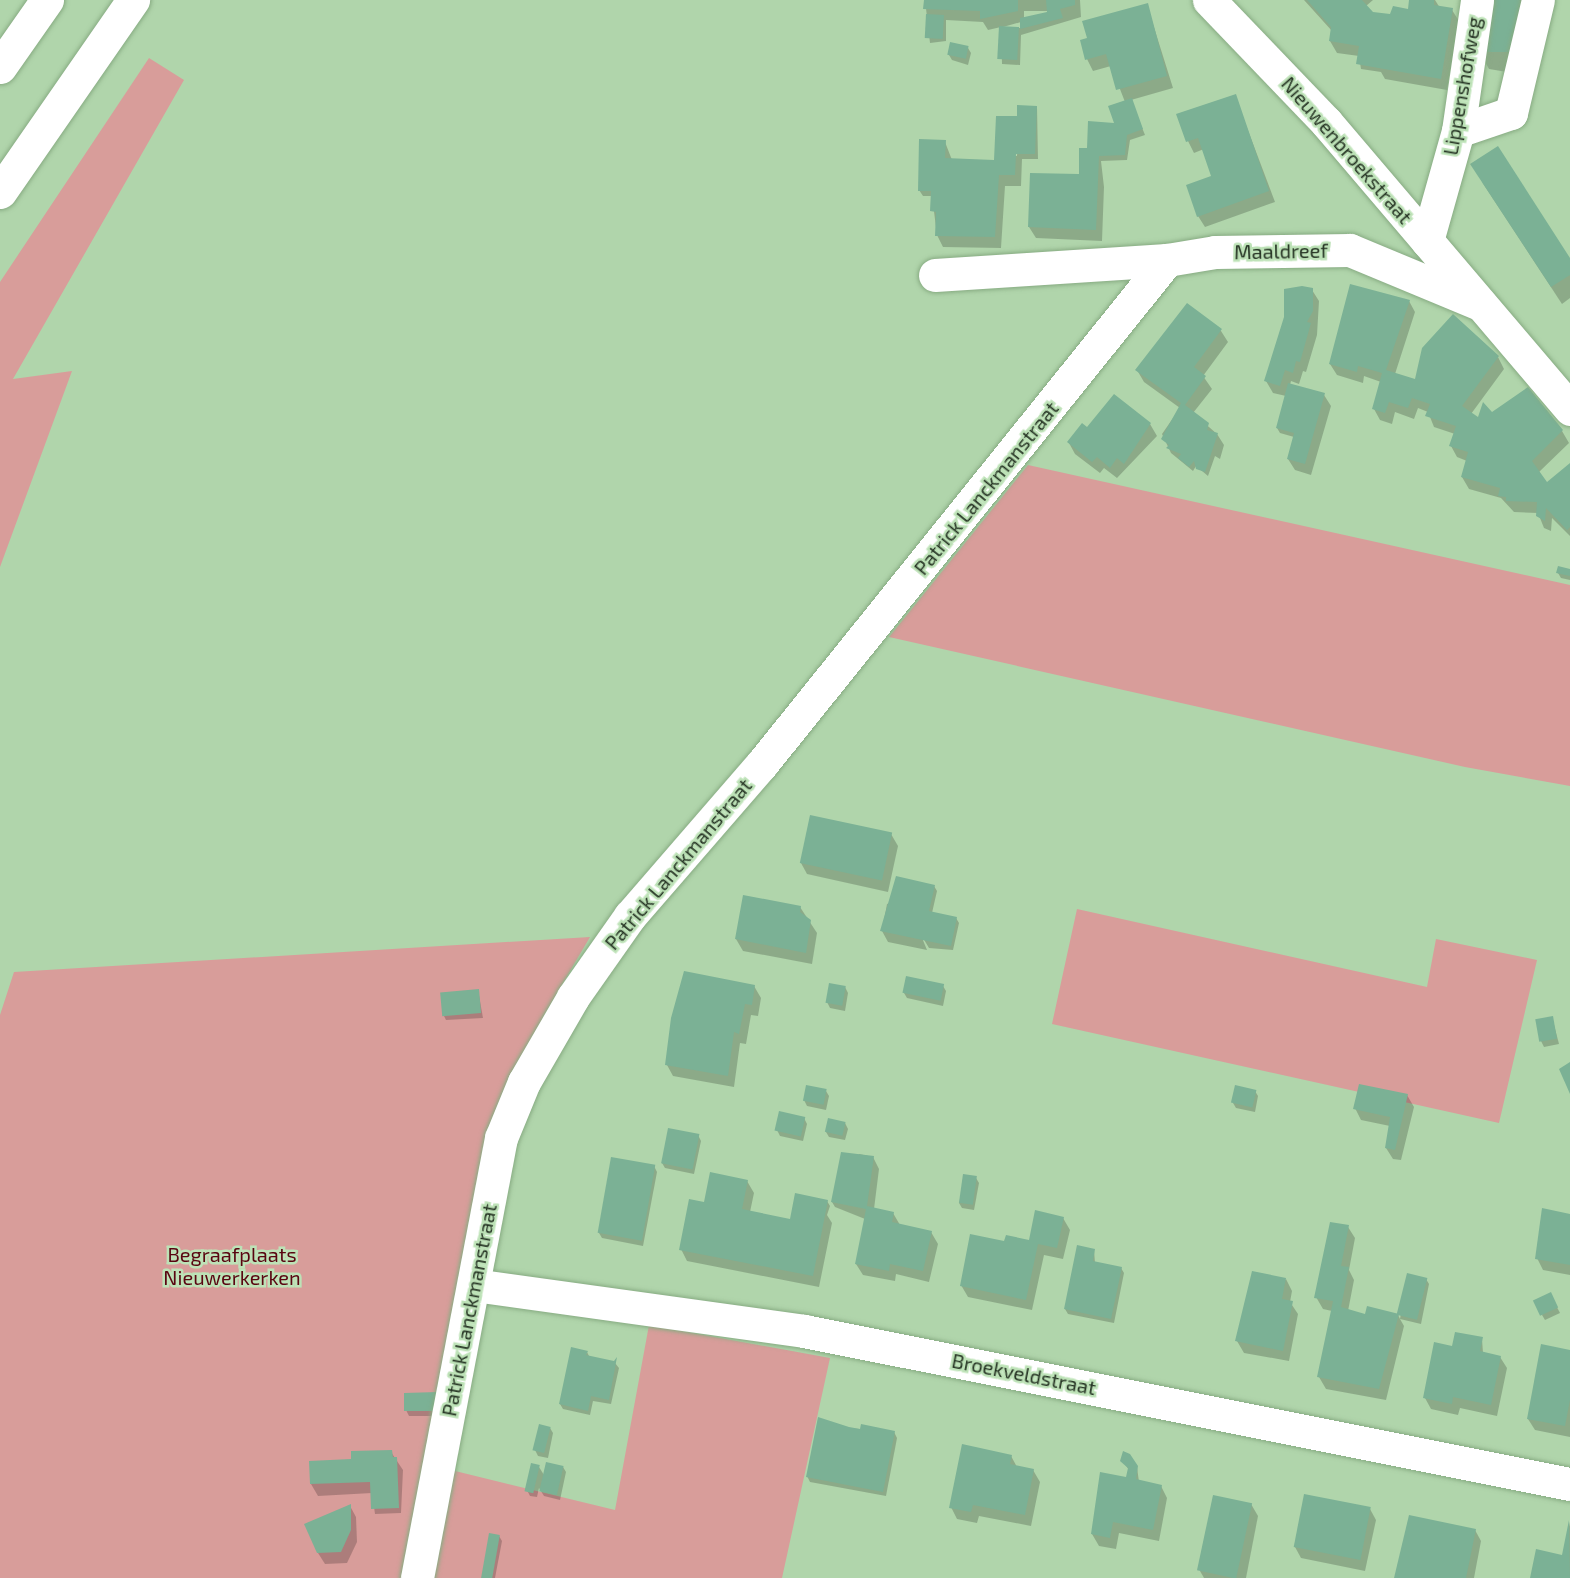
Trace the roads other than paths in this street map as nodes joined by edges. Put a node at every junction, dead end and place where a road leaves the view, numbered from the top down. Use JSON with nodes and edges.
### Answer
{"nodes":[{"id":1,"x":47,"y":0,"type":"edge"},
{"id":2,"x":133,"y":0,"type":"edge"},
{"id":3,"x":1209,"y":0,"type":"edge"},
{"id":4,"x":1477,"y":0,"type":"edge"},
{"id":5,"x":1538,"y":0,"type":"edge"},
{"id":6,"x":0,"y":68,"type":"edge"},
{"id":7,"x":1458,"y":131,"type":"junction"},
{"id":8,"x":0,"y":192,"type":"edge"},
{"id":9,"x":1427,"y":241,"type":"junction"},
{"id":10,"x":1167,"y":260,"type":"junction"},
{"id":11,"x":935,"y":275,"type":"dead end"},
{"id":12,"x":1479,"y":304,"type":"junction"},
{"id":13,"x":1570,"y":409,"type":"edge"},
{"id":14,"x":474,"y":1285,"type":"junction"},
{"id":15,"x":1570,"y":1484,"type":"edge"},
{"id":16,"x":417,"y":1578,"type":"edge"}],
"edges":[{"from":1,"to":6,"type":"main road"},
{"from":2,"to":8,"type":"main road"},
{"from":3,"to":9,"type":"main road","name":"Nieuwenbroekstraat"},
{"from":4,"to":7,"type":"main road","name":"Lippenshofweg"},
{"from":5,"to":7,"type":"main road"},
{"from":7,"to":9,"type":"main road","name":"Lippenshofweg"},
{"from":9,"to":12,"type":"main road","name":"Nieuwenbroekstraat"},
{"from":10,"to":11,"type":"main road","name":"Maaldreef"},
{"from":10,"to":12,"type":"main road","name":"Maaldreef"},
{"from":10,"to":14,"type":"main road","name":"Patrick Lanckmanstraat"},
{"from":12,"to":13,"type":"main road","name":"Maaldreef"},
{"from":14,"to":15,"type":"main road","name":"Broekveldstraat"},
{"from":14,"to":16,"type":"main road","name":"Patrick Lanckmanstraat"}]}
